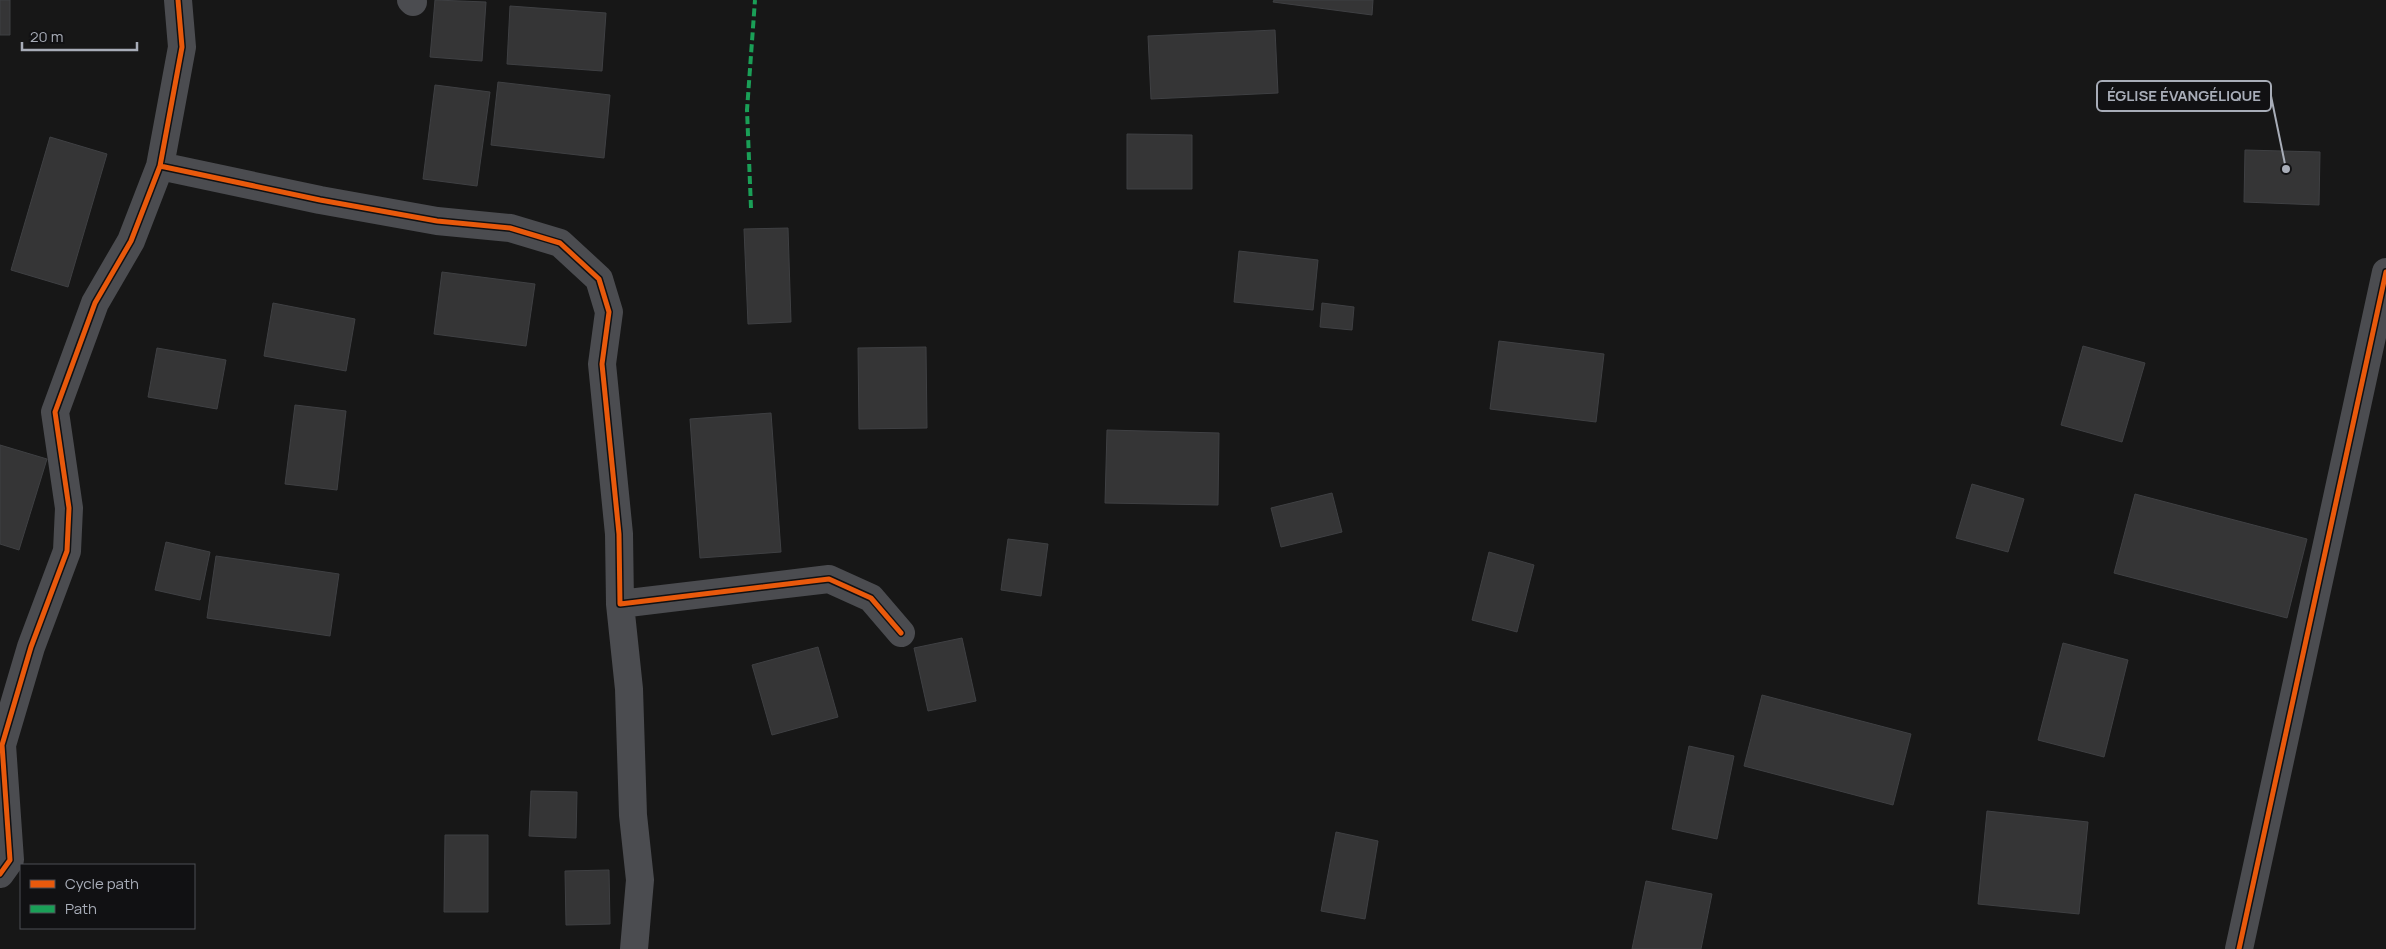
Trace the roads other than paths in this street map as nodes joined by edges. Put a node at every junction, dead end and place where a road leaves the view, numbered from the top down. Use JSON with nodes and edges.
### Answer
{"nodes":[{"id":1,"x":178,"y":0,"type":"edge"},
{"id":2,"x":160,"y":166,"type":"junction"},
{"id":3,"x":2386,"y":272,"type":"edge"},
{"id":4,"x":620,"y":604,"type":"junction"},
{"id":5,"x":901,"y":633,"type":"dead end"},
{"id":6,"x":0,"y":874,"type":"edge"},
{"id":7,"x":634,"y":949,"type":"edge"},
{"id":8,"x":2240,"y":949,"type":"edge"}],
"edges":[{"from":1,"to":2,"type":"street"},
{"from":2,"to":4,"type":"street"},
{"from":2,"to":6,"type":"street"},
{"from":3,"to":8,"type":"street"},
{"from":4,"to":5,"type":"street"},
{"from":4,"to":7,"type":"street"}]}
